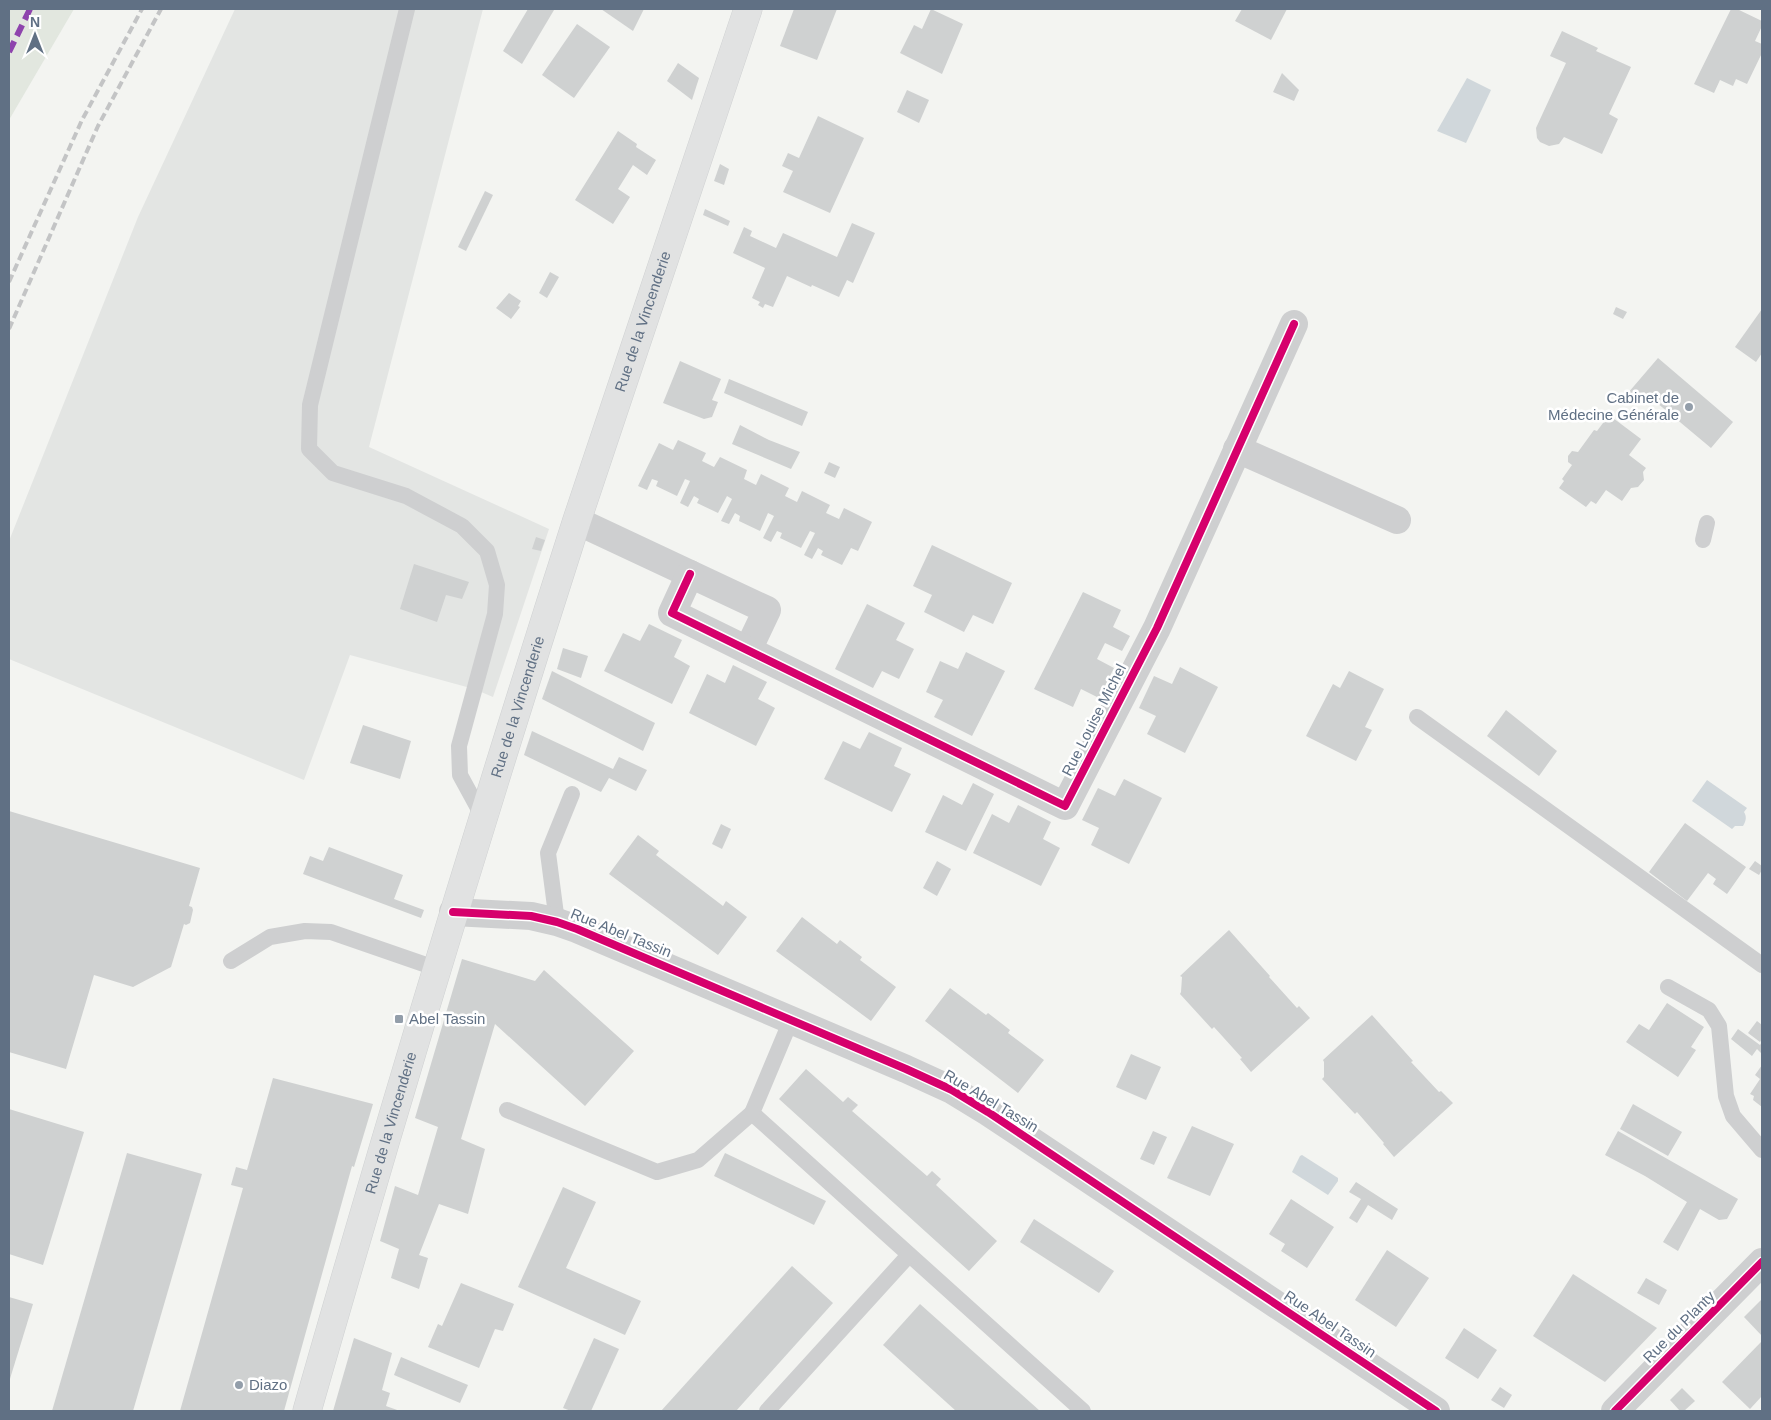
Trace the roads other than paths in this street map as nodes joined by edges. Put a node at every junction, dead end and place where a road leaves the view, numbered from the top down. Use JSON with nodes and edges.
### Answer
{"nodes":[{"id":1,"x":407,"y":9,"type":"edge"},
{"id":2,"x":748,"y":9,"type":"edge"},
{"id":3,"x":1294,"y":324,"type":"dead end"},
{"id":4,"x":1237,"y":450,"type":"junction"},
{"id":5,"x":1397,"y":520,"type":"dead end"},
{"id":6,"x":577,"y":521,"type":"junction"},
{"id":7,"x":1707,"y":523,"type":"dead end"},
{"id":8,"x":1703,"y":540,"type":"dead end"},
{"id":9,"x":690,"y":574,"type":"junction"},
{"id":10,"x":748,"y":650,"type":"junction"},
{"id":11,"x":1417,"y":717,"type":"dead end"},
{"id":12,"x":572,"y":794,"type":"dead end"},
{"id":13,"x":484,"y":819,"type":"junction"},
{"id":14,"x":454,"y":912,"type":"junction"},
{"id":15,"x":557,"y":922,"type":"junction"},
{"id":16,"x":231,"y":961,"type":"dead end"},
{"id":17,"x":1762,"y":965,"type":"edge"},
{"id":18,"x":438,"y":969,"type":"junction"},
{"id":19,"x":1668,"y":987,"type":"dead end"},
{"id":20,"x":792,"y":1020,"type":"junction"},
{"id":21,"x":507,"y":1110,"type":"dead end"},
{"id":22,"x":752,"y":1114,"type":"junction"},
{"id":23,"x":1762,"y":1150,"type":"edge"},
{"id":24,"x":909,"y":1255,"type":"junction"},
{"id":25,"x":1762,"y":1262,"type":"edge"},
{"id":26,"x":307,"y":1411,"type":"edge"},
{"id":27,"x":767,"y":1411,"type":"edge"},
{"id":28,"x":1083,"y":1411,"type":"edge"},
{"id":29,"x":1436,"y":1411,"type":"edge"},
{"id":30,"x":1614,"y":1411,"type":"edge"}],
"edges":[{"from":1,"to":13,"type":"lane"},
{"from":2,"to":6,"type":"main road","name":"Rue de la Vincenderie"},
{"from":3,"to":4,"type":"street","name":"Rue Louise Michel"},
{"from":4,"to":5,"type":"street"},
{"from":4,"to":10,"type":"street","name":"Rue Louise Michel"},
{"from":6,"to":9,"type":"street"},
{"from":6,"to":13,"type":"main road","name":"Rue de la Vincenderie"},
{"from":7,"to":8,"type":"lane"},
{"from":9,"to":10,"type":"street","name":"Rue Louise Michel"},
{"from":9,"to":10,"type":"street"},
{"from":11,"to":17,"type":"lane"},
{"from":12,"to":15,"type":"lane"},
{"from":13,"to":14,"type":"main road","name":"Rue de la Vincenderie"},
{"from":14,"to":15,"type":"street","name":"Rue Abel Tassin"},
{"from":14,"to":18,"type":"main road","name":"Rue de la Vincenderie"},
{"from":15,"to":20,"type":"street","name":"Rue Abel Tassin"},
{"from":16,"to":18,"type":"lane"},
{"from":18,"to":26,"type":"main road","name":"Rue de la Vincenderie"},
{"from":19,"to":23,"type":"lane"},
{"from":20,"to":22,"type":"lane"},
{"from":20,"to":29,"type":"street","name":"Rue Abel Tassin"},
{"from":21,"to":22,"type":"lane"},
{"from":22,"to":24,"type":"lane"},
{"from":24,"to":27,"type":"lane"},
{"from":24,"to":28,"type":"lane"},
{"from":25,"to":30,"type":"street","name":"Rue du Planty"}]}
